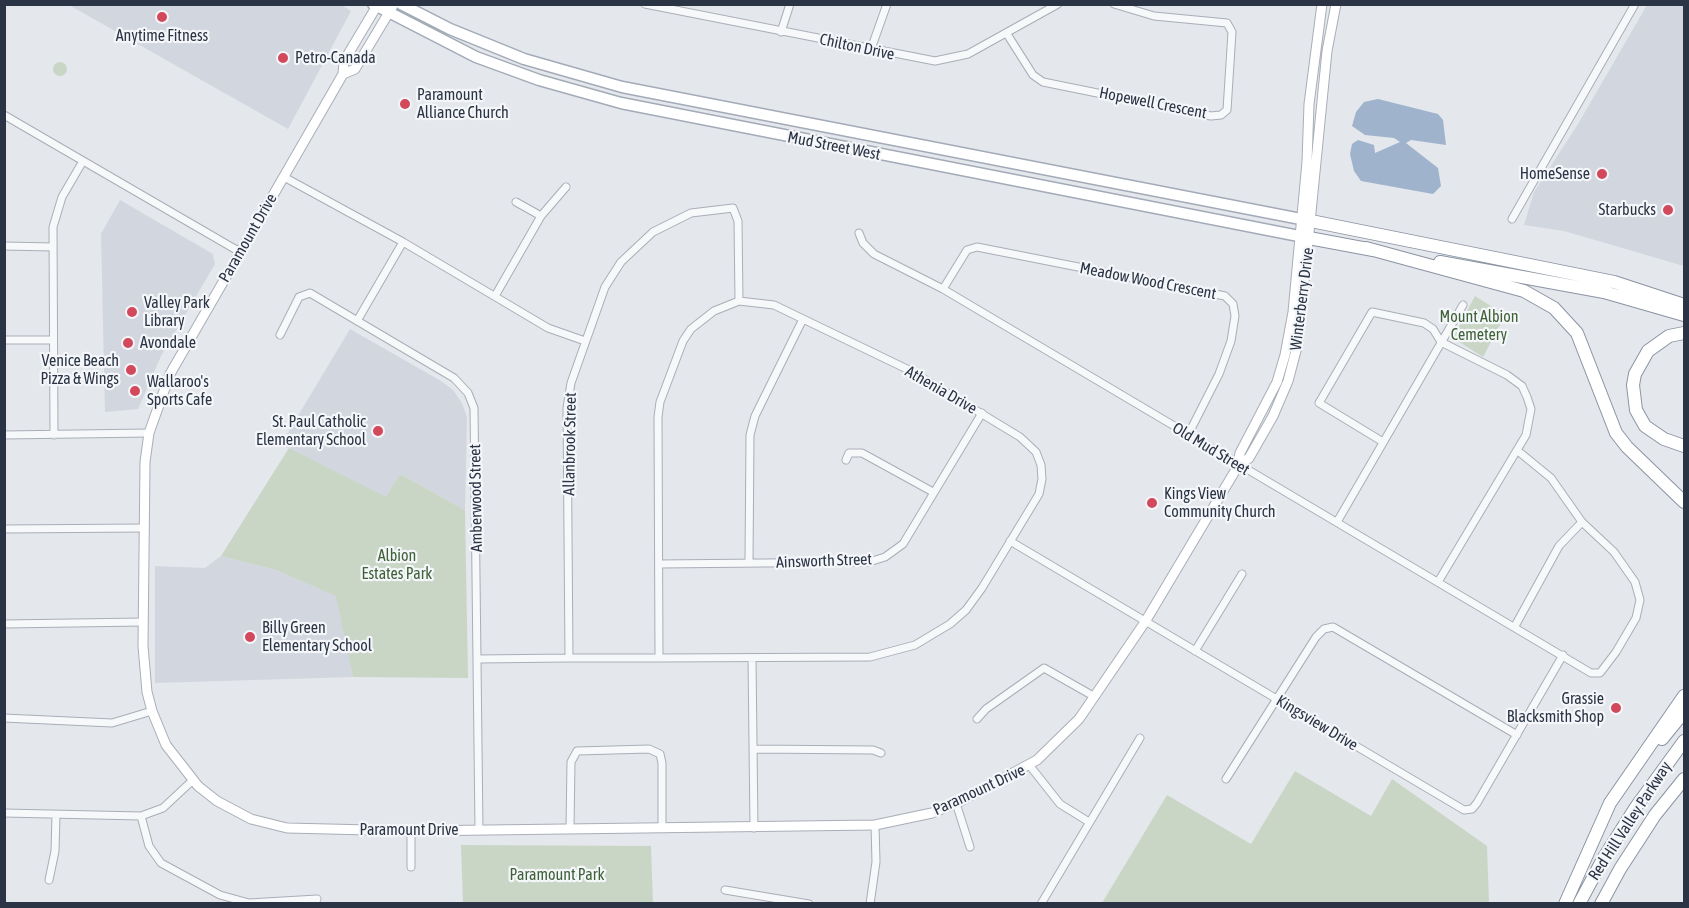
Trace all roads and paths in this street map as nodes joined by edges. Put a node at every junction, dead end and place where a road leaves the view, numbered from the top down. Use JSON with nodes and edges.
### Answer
{"nodes":[{"id":1,"x":401,"y":4,"type":"edge"},
{"id":2,"x":645,"y":4,"type":"edge"},
{"id":3,"x":790,"y":4,"type":"edge"},
{"id":4,"x":887,"y":4,"type":"edge"},
{"id":5,"x":1058,"y":4,"type":"edge"},
{"id":6,"x":1114,"y":4,"type":"edge"},
{"id":7,"x":1322,"y":4,"type":"edge"},
{"id":8,"x":1336,"y":4,"type":"edge"},
{"id":9,"x":1635,"y":4,"type":"edge"},
{"id":10,"x":376,"y":5,"type":"edge"},
{"id":11,"x":391,"y":9,"type":"edge"},
{"id":12,"x":781,"y":32,"type":"junction"},
{"id":13,"x":1007,"y":34,"type":"junction"},
{"id":14,"x":871,"y":49,"type":"junction"},
{"id":15,"x":343,"y":74,"type":"junction"},
{"id":16,"x":4,"y":115,"type":"edge"},
{"id":17,"x":83,"y":161,"type":"junction"},
{"id":18,"x":284,"y":177,"type":"junction"},
{"id":19,"x":566,"y":187,"type":"dead end"},
{"id":20,"x":516,"y":202,"type":"dead end"},
{"id":21,"x":542,"y":216,"type":"junction"},
{"id":22,"x":1512,"y":219,"type":"dead end"},
{"id":23,"x":1306,"y":220,"type":"junction"},
{"id":24,"x":859,"y":233,"type":"dead end"},
{"id":25,"x":1304,"y":237,"type":"junction"},
{"id":26,"x":403,"y":242,"type":"junction"},
{"id":27,"x":4,"y":246,"type":"edge"},
{"id":28,"x":53,"y":247,"type":"junction"},
{"id":29,"x":1366,"y":248,"type":"junction"},
{"id":30,"x":240,"y":252,"type":"junction"},
{"id":31,"x":943,"y":289,"type":"junction"},
{"id":32,"x":495,"y":296,"type":"junction"},
{"id":33,"x":739,"y":301,"type":"junction"},
{"id":34,"x":1463,"y":305,"type":"dead end"},
{"id":35,"x":1684,"y":305,"type":"edge"},
{"id":36,"x":1684,"y":315,"type":"edge"},
{"id":37,"x":803,"y":319,"type":"junction"},
{"id":38,"x":357,"y":321,"type":"junction"},
{"id":39,"x":1684,"y":333,"type":"edge"},
{"id":40,"x":280,"y":335,"type":"dead end"},
{"id":41,"x":4,"y":340,"type":"edge"},
{"id":42,"x":53,"y":340,"type":"junction"},
{"id":43,"x":585,"y":341,"type":"junction"},
{"id":44,"x":1442,"y":342,"type":"junction"},
{"id":45,"x":982,"y":413,"type":"junction"},
{"id":46,"x":149,"y":433,"type":"junction"},
{"id":47,"x":4,"y":435,"type":"edge"},
{"id":48,"x":54,"y":435,"type":"junction"},
{"id":49,"x":1188,"y":435,"type":"junction"},
{"id":50,"x":1383,"y":442,"type":"junction"},
{"id":51,"x":1684,"y":446,"type":"edge"},
{"id":52,"x":1518,"y":451,"type":"junction"},
{"id":53,"x":846,"y":460,"type":"dead end"},
{"id":54,"x":1238,"y":466,"type":"junction"},
{"id":55,"x":933,"y":492,"type":"junction"},
{"id":56,"x":1684,"y":502,"type":"edge"},
{"id":57,"x":1337,"y":522,"type":"junction"},
{"id":58,"x":1582,"y":522,"type":"junction"},
{"id":59,"x":143,"y":528,"type":"junction"},
{"id":60,"x":4,"y":529,"type":"edge"},
{"id":61,"x":1010,"y":541,"type":"junction"},
{"id":62,"x":750,"y":563,"type":"junction"},
{"id":63,"x":659,"y":564,"type":"junction"},
{"id":64,"x":1242,"y":574,"type":"dead end"},
{"id":65,"x":1438,"y":582,"type":"junction"},
{"id":66,"x":143,"y":622,"type":"junction"},
{"id":67,"x":1145,"y":622,"type":"junction"},
{"id":68,"x":4,"y":624,"type":"edge"},
{"id":69,"x":1515,"y":626,"type":"junction"},
{"id":70,"x":1196,"y":651,"type":"junction"},
{"id":71,"x":1563,"y":655,"type":"junction"},
{"id":72,"x":569,"y":658,"type":"junction"},
{"id":73,"x":659,"y":658,"type":"junction"},
{"id":74,"x":752,"y":658,"type":"junction"},
{"id":75,"x":478,"y":659,"type":"junction"},
{"id":76,"x":1684,"y":696,"type":"edge"},
{"id":77,"x":1095,"y":697,"type":"junction"},
{"id":78,"x":1278,"y":699,"type":"junction"},
{"id":79,"x":152,"y":711,"type":"junction"},
{"id":80,"x":1684,"y":712,"type":"edge"},
{"id":81,"x":4,"y":718,"type":"edge"},
{"id":82,"x":977,"y":719,"type":"dead end"},
{"id":83,"x":1517,"y":735,"type":"junction"},
{"id":84,"x":1140,"y":738,"type":"dead end"},
{"id":85,"x":1684,"y":741,"type":"edge"},
{"id":86,"x":754,"y":749,"type":"junction"},
{"id":87,"x":881,"y":753,"type":"dead end"},
{"id":88,"x":1030,"y":766,"type":"junction"},
{"id":89,"x":1226,"y":779,"type":"dead end"},
{"id":90,"x":1684,"y":779,"type":"edge"},
{"id":91,"x":193,"y":780,"type":"junction"},
{"id":92,"x":1626,"y":780,"type":"junction"},
{"id":93,"x":956,"y":803,"type":"junction"},
{"id":94,"x":4,"y":813,"type":"edge"},
{"id":95,"x":56,"y":815,"type":"junction"},
{"id":96,"x":141,"y":816,"type":"junction"},
{"id":97,"x":1089,"y":822,"type":"junction"},
{"id":98,"x":875,"y":825,"type":"junction"},
{"id":99,"x":570,"y":828,"type":"junction"},
{"id":100,"x":662,"y":828,"type":"junction"},
{"id":101,"x":754,"y":828,"type":"junction"},
{"id":102,"x":479,"y":830,"type":"junction"},
{"id":103,"x":411,"y":831,"type":"junction"},
{"id":104,"x":970,"y":847,"type":"dead end"},
{"id":105,"x":411,"y":867,"type":"dead end"},
{"id":106,"x":49,"y":880,"type":"dead end"},
{"id":107,"x":725,"y":890,"type":"dead end"},
{"id":108,"x":317,"y":900,"type":"dead end"},
{"id":109,"x":809,"y":903,"type":"edge"},
{"id":110,"x":870,"y":903,"type":"edge"},
{"id":111,"x":1041,"y":903,"type":"edge"},
{"id":112,"x":1565,"y":903,"type":"edge"},
{"id":113,"x":1579,"y":903,"type":"edge"},
{"id":114,"x":1601,"y":903,"type":"edge"}],
"edges":[{"from":1,"to":23,"type":"main road","name":"Mud Street West"},
{"from":2,"to":12,"type":"street","name":"Chilton Drive"},
{"from":3,"to":12,"type":"street"},
{"from":4,"to":14,"type":"street"},
{"from":5,"to":13,"type":"street","name":"Chilton Drive"},
{"from":6,"to":13,"type":"street","name":"Hopewell Crescent"},
{"from":7,"to":23,"type":"street","name":"Winterberry Drive"},
{"from":8,"to":23,"type":"street","name":"Winterberry Drive"},
{"from":9,"to":22,"type":"street"},
{"from":10,"to":11,"type":"main road","name":"Mud Street West"},
{"from":10,"to":15,"type":"street","name":"Paramount Drive"},
{"from":11,"to":15,"type":"street","name":"Paramount Drive"},
{"from":11,"to":25,"type":"main road","name":"Mud Street West"},
{"from":12,"to":14,"type":"street","name":"Chilton Drive"},
{"from":13,"to":14,"type":"street","name":"Chilton Drive"},
{"from":15,"to":18,"type":"street","name":"Paramount Drive"},
{"from":16,"to":17,"type":"street"},
{"from":17,"to":28,"type":"street"},
{"from":17,"to":30,"type":"street"},
{"from":18,"to":26,"type":"street"},
{"from":18,"to":30,"type":"street","name":"Paramount Drive"},
{"from":19,"to":21,"type":"street"},
{"from":20,"to":21,"type":"street"},
{"from":21,"to":32,"type":"street"},
{"from":23,"to":25,"type":"street","name":"Winterberry Drive"},
{"from":23,"to":35,"type":"highway"},
{"from":24,"to":31,"type":"street","name":"Old Mud Street"},
{"from":25,"to":29,"type":"highway"},
{"from":25,"to":54,"type":"street","name":"Winterberry Drive"},
{"from":26,"to":32,"type":"street"},
{"from":26,"to":38,"type":"street"},
{"from":27,"to":28,"type":"street"},
{"from":28,"to":42,"type":"street"},
{"from":29,"to":36,"type":"highway"},
{"from":29,"to":56,"type":"highway"},
{"from":30,"to":46,"type":"street","name":"Paramount Drive"},
{"from":31,"to":49,"type":"street","name":"Old Mud Street"},
{"from":31,"to":49,"type":"street","name":"Meadow Wood Crescent"},
{"from":32,"to":43,"type":"street"},
{"from":33,"to":37,"type":"street","name":"Athenia Drive"},
{"from":33,"to":43,"type":"street","name":"Allanbrook Street"},
{"from":33,"to":63,"type":"street","name":"Athenia Drive"},
{"from":34,"to":44,"type":"street"},
{"from":37,"to":45,"type":"street","name":"Athenia Drive"},
{"from":37,"to":62,"type":"street"},
{"from":38,"to":40,"type":"street","name":"Amberwood Street"},
{"from":38,"to":75,"type":"street","name":"Amberwood Street"},
{"from":39,"to":51,"type":"highway"},
{"from":41,"to":42,"type":"street"},
{"from":42,"to":48,"type":"street"},
{"from":43,"to":72,"type":"street","name":"Allanbrook Street"},
{"from":44,"to":50,"type":"street"},
{"from":44,"to":50,"type":"street"},
{"from":44,"to":52,"type":"street"},
{"from":45,"to":55,"type":"street","name":"Ainsworth Street"},
{"from":45,"to":61,"type":"street","name":"Athenia Drive"},
{"from":46,"to":48,"type":"street"},
{"from":46,"to":59,"type":"street","name":"Paramount Drive"},
{"from":47,"to":48,"type":"street"},
{"from":49,"to":54,"type":"street","name":"Old Mud Street"},
{"from":50,"to":57,"type":"street"},
{"from":52,"to":58,"type":"street"},
{"from":52,"to":65,"type":"street"},
{"from":53,"to":55,"type":"street"},
{"from":54,"to":57,"type":"street","name":"Old Mud Street"},
{"from":54,"to":67,"type":"street","name":"Paramount Drive"},
{"from":55,"to":62,"type":"street","name":"Ainsworth Street"},
{"from":57,"to":65,"type":"street","name":"Old Mud Street"},
{"from":58,"to":69,"type":"street"},
{"from":58,"to":71,"type":"street","name":"Old Mud Street"},
{"from":59,"to":60,"type":"street"},
{"from":59,"to":66,"type":"street","name":"Paramount Drive"},
{"from":61,"to":67,"type":"street","name":"Kingsview Drive"},
{"from":61,"to":74,"type":"street","name":"Athenia Drive"},
{"from":62,"to":63,"type":"street","name":"Ainsworth Street"},
{"from":63,"to":73,"type":"street","name":"Athenia Drive"},
{"from":64,"to":70,"type":"street"},
{"from":65,"to":69,"type":"street","name":"Old Mud Street"},
{"from":66,"to":68,"type":"street"},
{"from":66,"to":79,"type":"street","name":"Paramount Drive"},
{"from":67,"to":70,"type":"street","name":"Kingsview Drive"},
{"from":67,"to":77,"type":"street","name":"Paramount Drive"},
{"from":69,"to":71,"type":"street","name":"Old Mud Street"},
{"from":70,"to":78,"type":"street","name":"Kingsview Drive"},
{"from":71,"to":83,"type":"street","name":"Kingsview Drive"},
{"from":72,"to":73,"type":"street","name":"Athenia Drive"},
{"from":72,"to":75,"type":"street","name":"Athenia Drive"},
{"from":73,"to":74,"type":"street","name":"Athenia Drive"},
{"from":74,"to":86,"type":"street"},
{"from":75,"to":102,"type":"street","name":"Amberwood Street"},
{"from":76,"to":92,"type":"highway"},
{"from":77,"to":82,"type":"street"},
{"from":77,"to":88,"type":"street","name":"Paramount Drive"},
{"from":78,"to":83,"type":"street"},
{"from":78,"to":83,"type":"street","name":"Kingsview Drive"},
{"from":78,"to":89,"type":"street"},
{"from":79,"to":81,"type":"street"},
{"from":79,"to":91,"type":"street","name":"Paramount Drive"},
{"from":80,"to":92,"type":"highway"},
{"from":84,"to":97,"type":"street"},
{"from":85,"to":113,"type":"highway","name":"Red Hill Valley Parkway"},
{"from":86,"to":87,"type":"street"},
{"from":86,"to":101,"type":"street"},
{"from":88,"to":93,"type":"street","name":"Paramount Drive"},
{"from":88,"to":97,"type":"street"},
{"from":90,"to":114,"type":"highway","name":"Red Hill Valley Parkway"},
{"from":91,"to":96,"type":"street"},
{"from":91,"to":103,"type":"street","name":"Paramount Drive"},
{"from":92,"to":112,"type":"highway"},
{"from":93,"to":98,"type":"street","name":"Paramount Drive"},
{"from":93,"to":104,"type":"street"},
{"from":94,"to":95,"type":"street"},
{"from":95,"to":96,"type":"street"},
{"from":95,"to":106,"type":"street"},
{"from":96,"to":108,"type":"street"},
{"from":97,"to":111,"type":"street"},
{"from":98,"to":101,"type":"street","name":"Paramount Drive"},
{"from":98,"to":110,"type":"street"},
{"from":99,"to":100,"type":"street","name":"Paramount Drive"},
{"from":99,"to":100,"type":"street"},
{"from":99,"to":102,"type":"street","name":"Paramount Drive"},
{"from":100,"to":101,"type":"street","name":"Paramount Drive"},
{"from":102,"to":103,"type":"street","name":"Paramount Drive"},
{"from":103,"to":105,"type":"street"},
{"from":107,"to":109,"type":"street"}]}
